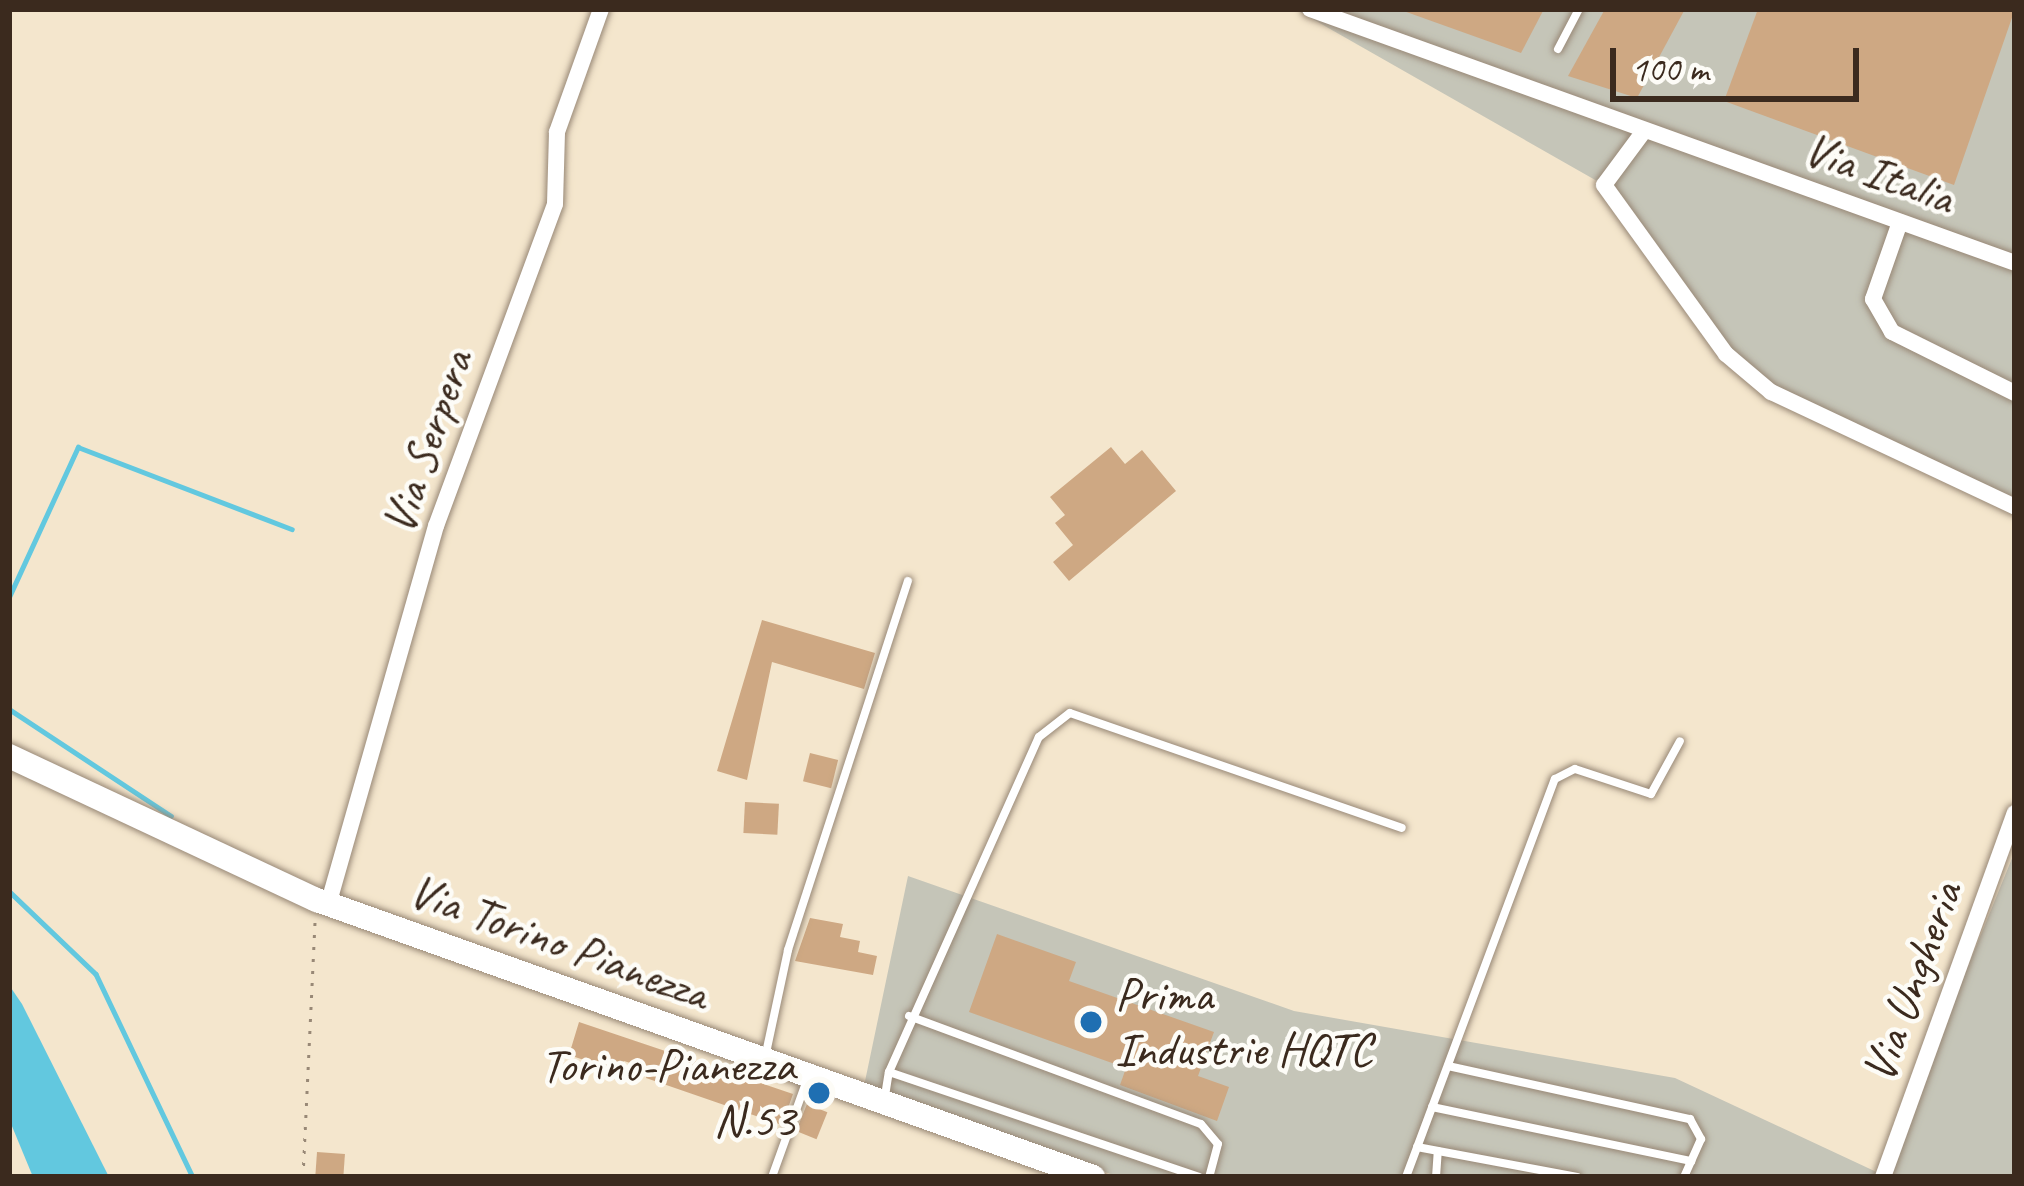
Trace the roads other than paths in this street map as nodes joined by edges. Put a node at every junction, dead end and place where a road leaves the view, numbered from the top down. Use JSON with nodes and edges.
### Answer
{"nodes":[{"id":1,"x":601,"y":9,"type":"edge"},
{"id":2,"x":1310,"y":9,"type":"edge"},
{"id":3,"x":1579,"y":9,"type":"edge"},
{"id":4,"x":1558,"y":49,"type":"dead end"},
{"id":5,"x":1644,"y":130,"type":"junction"},
{"id":6,"x":1900,"y":222,"type":"junction"},
{"id":7,"x":2015,"y":263,"type":"edge"},
{"id":8,"x":2015,"y":393,"type":"edge"},
{"id":9,"x":2015,"y":507,"type":"edge"},
{"id":10,"x":908,"y":581,"type":"dead end"},
{"id":11,"x":1680,"y":741,"type":"dead end"},
{"id":12,"x":9,"y":756,"type":"edge"},
{"id":13,"x":2015,"y":813,"type":"edge"},
{"id":14,"x":1402,"y":828,"type":"dead end"},
{"id":15,"x":322,"y":902,"type":"junction"},
{"id":16,"x":909,"y":1016,"type":"junction"},
{"id":17,"x":764,"y":1060,"type":"junction"},
{"id":18,"x":1448,"y":1066,"type":"junction"},
{"id":19,"x":890,"y":1072,"type":"junction"},
{"id":20,"x":808,"y":1076,"type":"junction"},
{"id":21,"x":884,"y":1103,"type":"junction"},
{"id":22,"x":1432,"y":1107,"type":"junction"},
{"id":23,"x":1417,"y":1147,"type":"junction"},
{"id":24,"x":1438,"y":1151,"type":"junction"},
{"id":25,"x":1691,"y":1161,"type":"junction"},
{"id":26,"x":772,"y":1177,"type":"edge"},
{"id":27,"x":1093,"y":1177,"type":"edge"},
{"id":28,"x":1199,"y":1177,"type":"edge"},
{"id":29,"x":1209,"y":1177,"type":"edge"},
{"id":30,"x":1406,"y":1177,"type":"edge"},
{"id":31,"x":1436,"y":1177,"type":"edge"},
{"id":32,"x":1577,"y":1177,"type":"edge"},
{"id":33,"x":1684,"y":1177,"type":"edge"},
{"id":34,"x":1883,"y":1177,"type":"edge"}],
"edges":[{"from":1,"to":15,"type":"street","name":"Via Serpera"},
{"from":2,"to":5,"type":"street","name":"Via Italia"},
{"from":3,"to":4,"type":"lane"},
{"from":5,"to":6,"type":"street","name":"Via Italia"},
{"from":5,"to":9,"type":"street"},
{"from":6,"to":7,"type":"street","name":"Via Italia"},
{"from":6,"to":8,"type":"street"},
{"from":10,"to":17,"type":"lane"},
{"from":11,"to":18,"type":"lane"},
{"from":12,"to":15,"type":"main road","name":"Via Torino Pianezza"},
{"from":13,"to":34,"type":"street","name":"Via Ungheria"},
{"from":14,"to":16,"type":"lane"},
{"from":15,"to":17,"type":"main road","name":"Via Torino Pianezza"},
{"from":16,"to":19,"type":"lane"},
{"from":16,"to":29,"type":"lane"},
{"from":17,"to":20,"type":"main road","name":"Via Torino Pianezza"},
{"from":18,"to":22,"type":"lane"},
{"from":18,"to":25,"type":"lane"},
{"from":19,"to":21,"type":"lane"},
{"from":19,"to":28,"type":"lane"},
{"from":20,"to":21,"type":"main road","name":"Via Torino Pianezza"},
{"from":20,"to":26,"type":"lane"},
{"from":21,"to":27,"type":"main road","name":"Via Torino Pianezza"},
{"from":22,"to":23,"type":"lane"},
{"from":22,"to":25,"type":"lane"},
{"from":23,"to":24,"type":"lane"},
{"from":23,"to":30,"type":"lane"},
{"from":24,"to":31,"type":"lane"},
{"from":24,"to":32,"type":"lane"},
{"from":25,"to":33,"type":"lane"}]}
